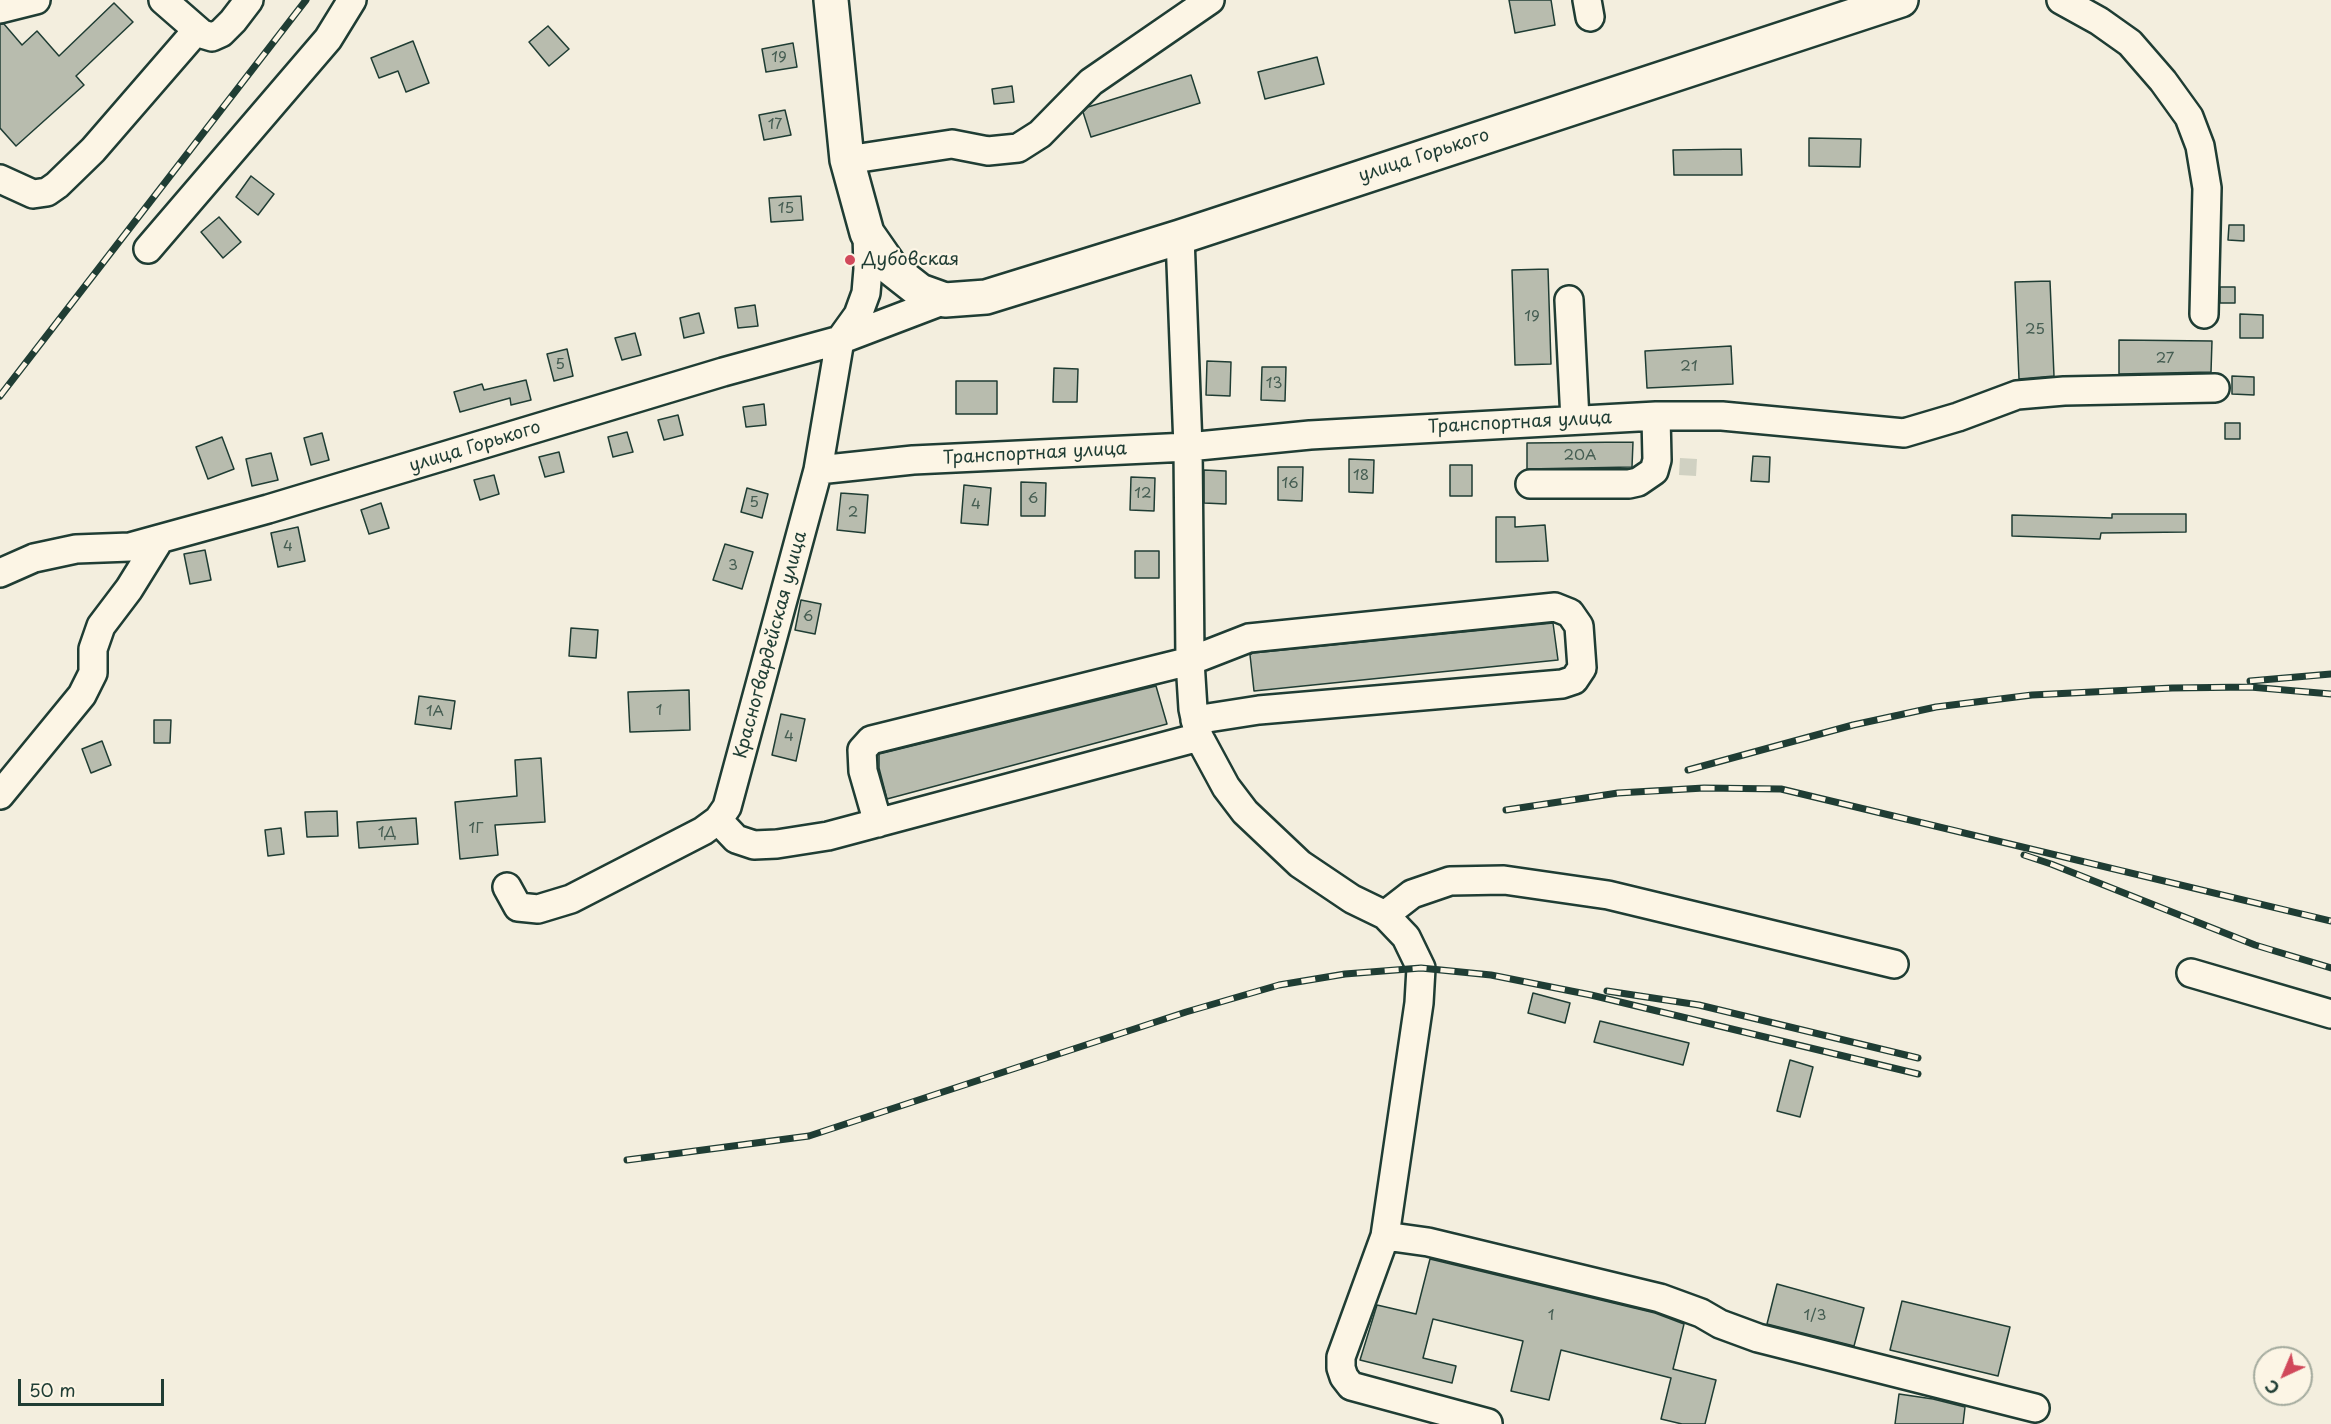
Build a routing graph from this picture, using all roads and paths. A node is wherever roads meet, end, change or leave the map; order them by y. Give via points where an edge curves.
1 (36, 0) edge
2 (163, 0) edge
3 (249, 0) edge
4 (352, 0) edge
5 (831, 0) edge
6 (1210, 0) edge
7 (1901, 0) edge
8 (2061, 0) edge
9 (0, 9) edge
10 (196, 30) junction
11 (847, 160) junction
12 (0, 179) edge
13 (867, 233) junction
14 (1180, 237) junction
15 (148, 249) dead end
16 (945, 300) junction
17 (1569, 300) dead end
18 (2204, 314) dead end
19 (840, 340) junction
20 (2215, 388) dead end
21 (1656, 416) junction
22 (1575, 420) junction
23 (1188, 447) junction
24 (818, 470) junction
25 (1530, 484) dead end
26 (160, 539) junction
27 (0, 573) edge
28 (1190, 661) junction
29 (1197, 729) junction
30 (0, 795) edge
31 (718, 820) junction
32 (878, 823) junction
33 (507, 887) dead end
34 (1385, 915) junction
35 (1894, 964) dead end
36 (2191, 973) dead end
37 (2331, 1014) edge
38 (1385, 1236) junction
39 (2035, 1408) dead end
40 (1488, 1423) edge

1 - 9 lane
2 - 10 lane
3 - 10 lane via 221,33 212,37
4 - 15 lane via 328,39
5 - 11 main road
6 - 11 lane via 1091,82 1040,134 1018,148 988,151 952,144
7 - 14 main road, улица Горького
8 - 18 lane via 2130,43 2189,117 2200,146 2207,188
10 - 12 lane via 93,150 57,185 47,192 33,194
11 - 13 main road, улица Горького
13 - 16 main road, улица Горького via 892,269 920,291
13 - 19 lane, Красногвардейская улица via 866,293 858,315
14 - 16 main road, улица Горького via 986,297
14 - 23 lane
16 - 19 lane, улица Горького
17 - 22 lane
19 - 24 lane, Красногвардейская улица
19 - 26 lane, улица Горького
20 - 21 lane, Транспортная улица via 2017,395 1904,434 1722,416
21 - 22 lane, Транспортная улица
21 - 25 lane via 1657,460 1654,471 1638,482
22 - 23 lane, Транспортная улица via 1310,435
23 - 24 lane, Транспортная улица via 913,460
23 - 28 lane
24 - 31 lane, Красногвардейская улица via 727,807
26 - 27 lane, улица Горького via 130,547 76,549 34,558
26 - 30 lane via 101,626 93,649 93,673 82,694
28 - 29 lane
28 - 29 lane via 1249,638 1555,607 1570,613 1579,626 1582,668 1574,680 1562,684 1259,710
28 - 32 lane via 871,740 862,750 863,771
29 - 32 lane
29 - 34 lane via 1226,787 1270,837 1300,864 1352,899
31 - 32 lane via 736,839 754,845 828,836
31 - 33 lane via 602,883 538,909 518,907
34 - 35 lane via 1412,894 1450,881 1504,880 1608,895
34 - 38 lane via 1406,937 1421,968
36 - 37 lane
38 - 39 lane via 1428,1242 1660,1298 1758,1338
38 - 40 lane via 1341,1357 1344,1377 1351,1386

